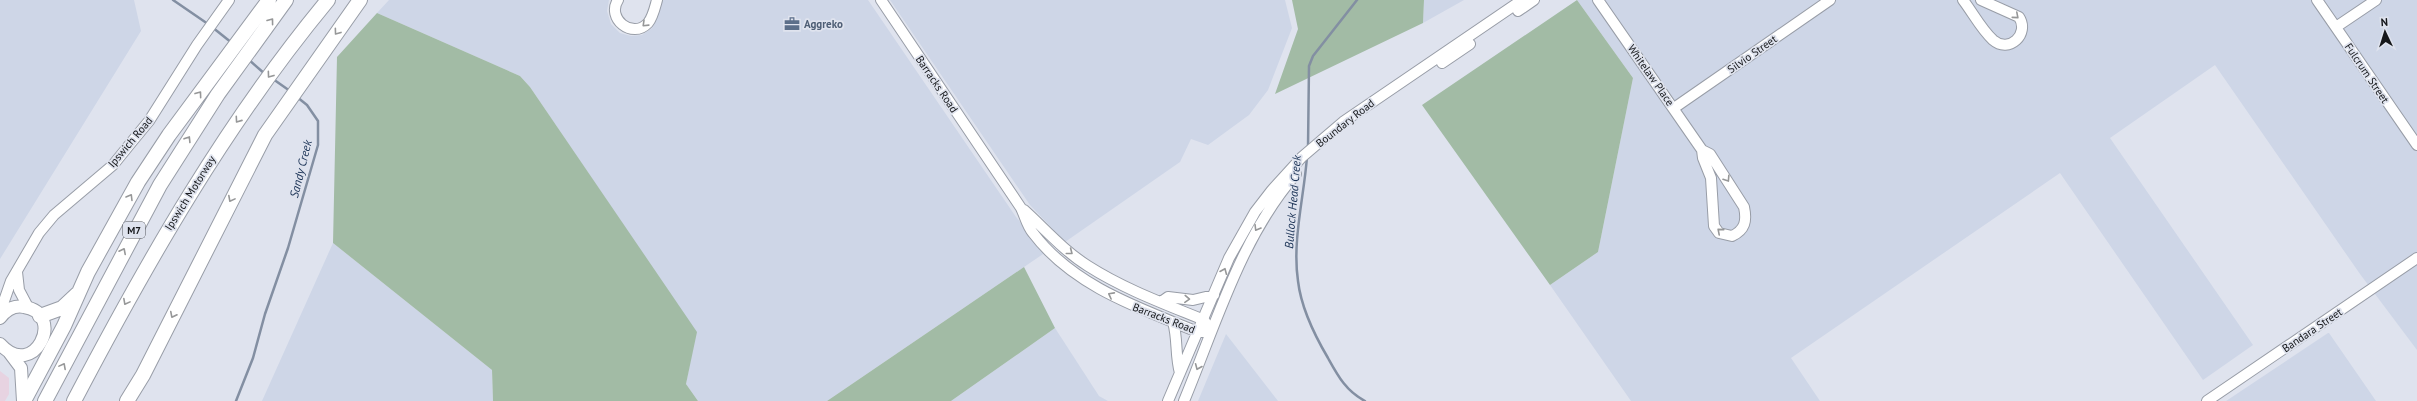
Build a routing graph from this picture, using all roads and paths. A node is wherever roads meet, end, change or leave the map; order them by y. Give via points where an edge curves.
1 (229, 0) edge
2 (269, 0) edge
3 (286, 0) edge
4 (328, 0) edge
5 (360, 0) edge
6 (618, 0) edge
7 (657, 0) edge
8 (881, 0) edge
9 (1522, 0) edge
10 (1534, 0) edge
11 (1598, 0) edge
12 (1830, 0) edge
13 (1963, 0) edge
14 (1981, 0) edge
15 (2317, 0) edge
16 (2376, 0) edge
17 (2336, 27) junction
18 (1380, 100) junction
19 (1674, 108) junction
20 (2417, 146) edge
21 (1702, 150) junction
22 (1275, 193) junction
23 (1021, 208) junction
24 (2417, 258) edge
25 (17, 272) junction
26 (78, 292) junction
27 (1214, 295) junction
28 (1161, 302) junction
29 (28, 307) junction
30 (1, 316) edge
31 (40, 316) junction
32 (1204, 320) junction
33 (1173, 322) junction
34 (1198, 332) junction
35 (1213, 332) junction
36 (3, 348) edge
37 (1180, 373) junction
38 (143, 375) junction
39 (23, 401) edge
40 (45, 401) edge
41 (74, 401) edge
42 (127, 401) edge
43 (135, 401) edge
44 (1168, 401) edge
45 (1184, 401) edge
46 (2207, 401) edge

1 - 25 street, Ipswich Road via 130,144 113,164 54,215 35,239
26 -> 2 highway via 138,182
40 -> 3 highway, M7 via 160,185 236,67
4 -> 41 highway, Ipswich Motorway / M7 via 258,91 175,216 128,297
5 -> 38 highway via 265,135
7 -> 6 street via 648,23 639,30 629,29 621,24 616,16
8 - 23 street, Barracks Road
9 - 18 street, Boundary Road
10 - 18 street, Boundary Road
11 - 19 street, Whitelaw Place
12 - 19 street, Silvio Street
14 -> 13 street via 2019,17 2022,32 2011,45 2002,45 1993,40
15 - 17 street, Fulcrum Street
16 - 17 street
17 - 20 street, Fulcrum Street
18 - 22 street, Boundary Road via 1326,144
19 - 21 street, Whitelaw Place
21 -> 21 street, Whitelaw Place via 1710,154 1744,207 1747,218 1744,227 1732,236 1719,232 1714,226 1711,178
27 -> 22 street, Boundary Road via 1239,238
22 -> 35 street, Boundary Road via 1249,241
23 -> 28 street, Barracks Road via 1061,246 1087,266 1114,282
33 -> 23 street, Barracks Road via 1124,302 1091,284 1066,266 1032,232
24 - 46 street, Bandara Street
25 - 29 street via 19,290
25 - 30 street, Ipswich Road via 11,281
26 - 31 highway via 62,308
26 - 39 highway via 64,326
28 -> 27 street via 1168,297 1193,300
27 - 32 street, Boundary Road
28 - 32 street, Barracks Road
29 - 30 main road via 14,307
29 - 31 main road
31 - 36 main road via 45,331 39,346 25,354
32 - 34 street, Boundary Road
32 - 35 street, Barracks Road
33 - 34 street, Barracks Road
33 - 37 street via 1176,360
34 - 35 street, Barracks Road
34 - 37 street, Boundary Road
35 -> 45 street, Boundary Road
36 - 39 main road via 21,368
37 - 44 street, Boundary Road
38 - 42 highway
38 - 43 highway

